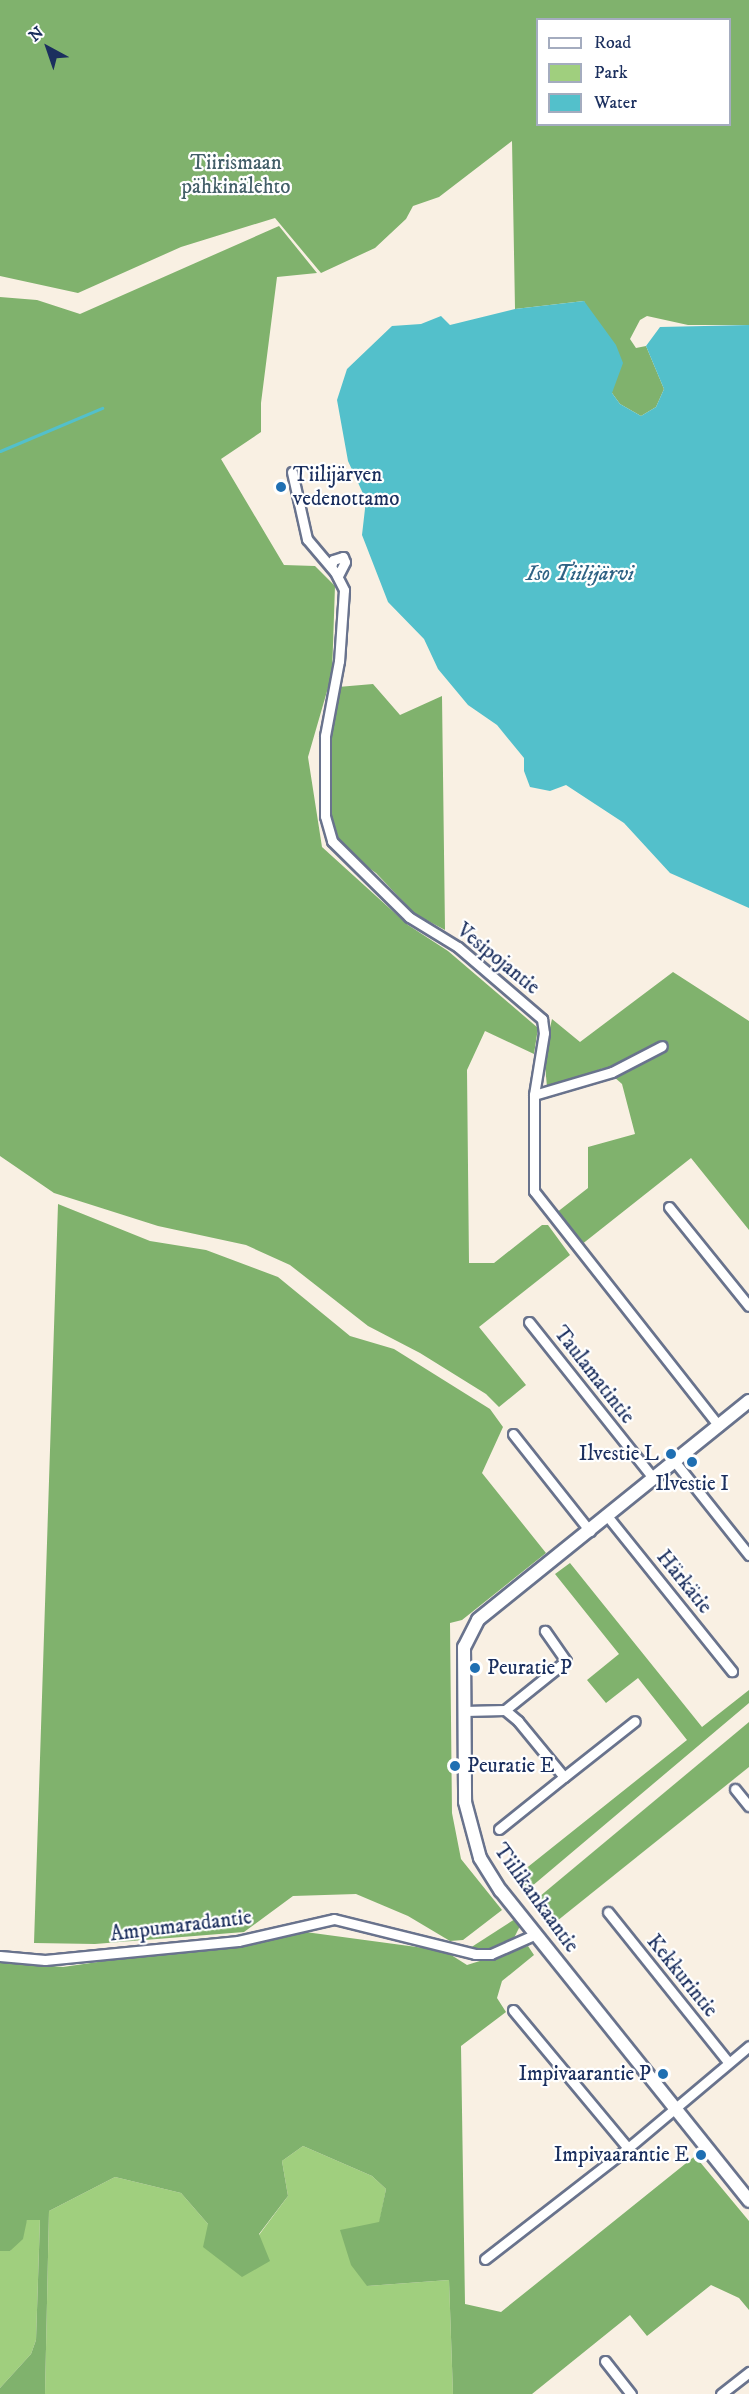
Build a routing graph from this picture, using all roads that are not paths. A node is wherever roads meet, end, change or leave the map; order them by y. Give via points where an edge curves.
1 (292, 472) dead end
2 (331, 567) junction
3 (338, 576) junction
4 (662, 1046) dead end
5 (534, 1095) junction
6 (669, 1207) dead end
7 (749, 1306) edge
8 (529, 1322) dead end
9 (749, 1401) edge
10 (719, 1426) junction
11 (513, 1434) dead end
12 (675, 1462) junction
13 (654, 1479) junction
14 (608, 1516) junction
15 (590, 1531) junction
16 (749, 1555) edge
17 (545, 1630) dead end
18 (732, 1671) dead end
19 (505, 1710) junction
20 (464, 1711) junction
21 (636, 1721) dead end
22 (564, 1777) junction
23 (735, 1789) dead end
24 (749, 1806) edge
25 (499, 1829) dead end
26 (608, 1912) dead end
27 (536, 1934) junction
28 (0, 1956) edge
29 (513, 2010) dead end
30 (749, 2046) edge
31 (728, 2062) junction
32 (674, 2107) junction
33 (628, 2148) junction
34 (749, 2201) edge
35 (485, 2259) dead end
36 (605, 2361) dead end
37 (749, 2372) edge
38 (631, 2394) edge
39 (721, 2394) edge

1 - 2 street, Vesipojantie via 307,539
2 - 3 street, Vesipojantie
2 - 3 street, Vesipojantie via 333,560 343,557 345,562
3 - 5 street, Vesipojantie via 344,590 341,643 325,736 328,831 338,850 409,917 458,947 542,1019 544,1033
4 - 5 street via 612,1072
5 - 10 street, Vesipojantie via 532,1179 541,1204
6 - 7 street
8 - 13 street, Taulamatintie
9 - 10 street, Tiilikankaantie
10 - 12 street, Tiilikankaantie
11 - 15 street
12 - 13 street, Tiilikankaantie
12 - 16 street
13 - 14 street, Tiilikankaantie
14 - 15 street, Tiilikankaantie
14 - 18 street, Härkätie
15 - 20 street, Tiilikankaantie via 478,1620 464,1647
17 - 19 street via 566,1661
19 - 20 street
19 - 22 street via 518,1720
20 - 27 street, Tiilikankaantie via 465,1802 472,1837 491,1876
21 - 22 street
22 - 25 street
23 - 24 street
26 - 31 street, Kekkurintie
27 - 28 street, Ampumaradantie via 491,1954 475,1954 334,1919 238,1941 45,1960
27 - 32 street, Tiilikankaantie
29 - 33 street
30 - 31 street
31 - 32 street
32 - 33 street
32 - 34 street, Tiilikankaantie
33 - 35 street
36 - 38 street
37 - 39 street

